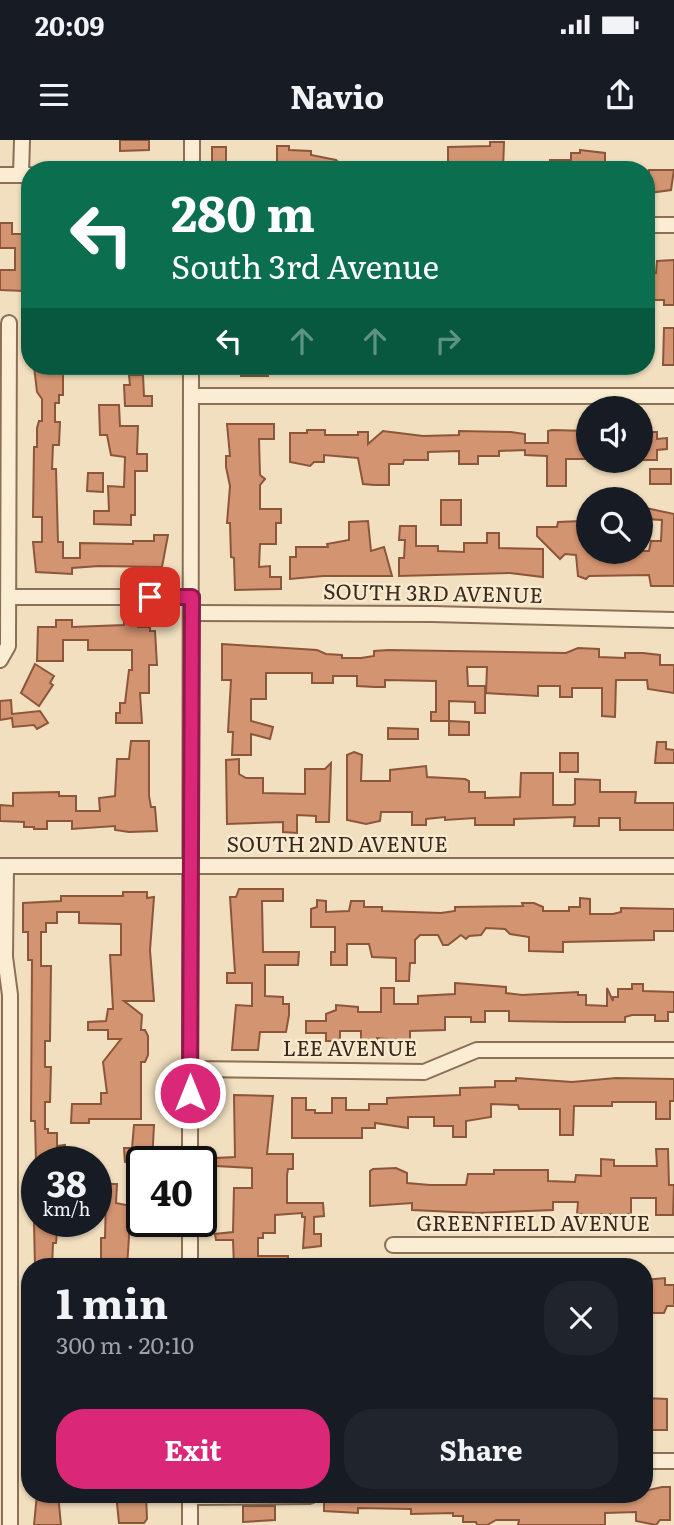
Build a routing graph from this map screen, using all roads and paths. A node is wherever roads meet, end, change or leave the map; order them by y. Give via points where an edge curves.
1 (22, 140) edge
2 (192, 140) edge
3 (24, 161) edge
4 (192, 161) edge
5 (0, 175) edge
6 (21, 175) edge
7 (655, 225) edge
8 (674, 225) edge
9 (9, 323) dead end
10 (191, 375) edge
11 (191, 396) junction
12 (674, 397) edge
13 (9, 597) junction
14 (192, 597) junction
15 (191, 613) junction
16 (674, 621) edge
17 (0, 660) edge
18 (3, 866) edge
19 (192, 866) junction
20 (674, 866) edge
21 (674, 1050) edge
22 (190, 1069) junction
23 (190, 1146) edge
24 (190, 1237) edge
25 (393, 1245) dead end
26 (674, 1245) edge
27 (190, 1258) edge
28 (5, 1372) edge
29 (653, 1461) edge
30 (674, 1461) edge
31 (190, 1503) edge
32 (10, 1525) edge
33 (190, 1525) edge

1 - 3 street
2 - 4 street
5 - 6 street
7 - 8 street
9 - 13 street
10 - 11 street
11 - 12 street
11 - 14 street
13 - 14 street
13 - 17 street via 8,646
14 - 15 street
15 - 16 street, SOUTH 3RD AVENUE
15 - 19 street
18 - 19 street, SOUTH 2ND AVENUE
18 - 28 street via 9,995
19 - 20 street, SOUTH 2ND AVENUE
19 - 22 street
21 - 22 street, LEE AVENUE via 477,1050 424,1072
22 - 23 street
24 - 27 street
25 - 26 street, GREENFIELD AVENUE
28 - 32 street
29 - 30 street
31 - 33 street

